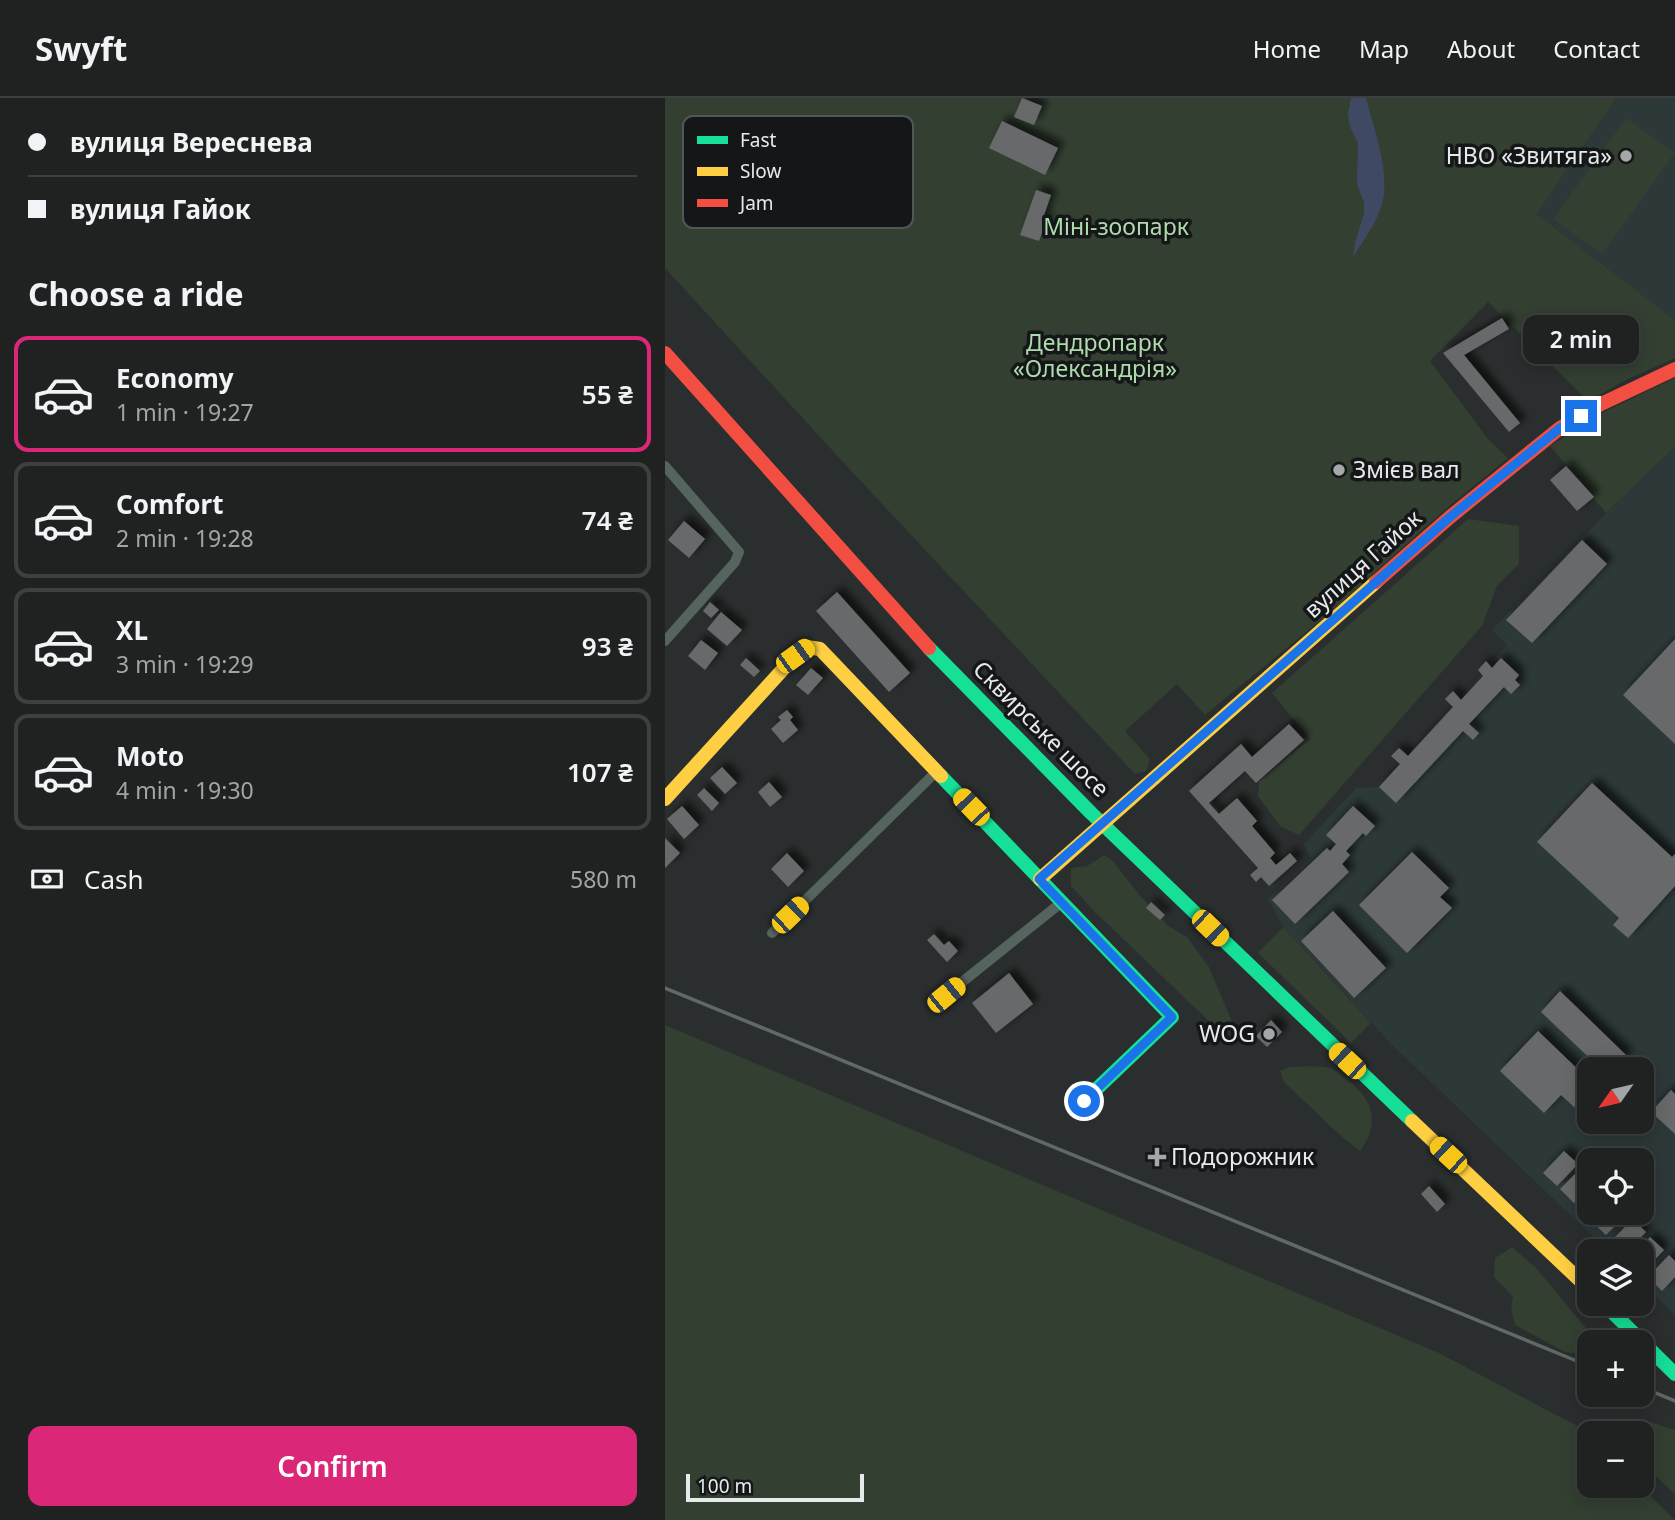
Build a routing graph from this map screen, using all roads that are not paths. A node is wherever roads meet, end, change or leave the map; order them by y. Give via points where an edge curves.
1 (665, 353) edge
2 (1675, 369) edge
3 (665, 466) edge
4 (665, 641) edge
5 (937, 771) junction
6 (665, 799) edge
7 (1102, 823) junction
8 (1039, 879) junction
9 (1062, 902) junction
10 (772, 933) dead end
11 (946, 995) dead end
12 (1084, 1101) dead end
13 (1577, 1278) edge
14 (1616, 1316) edge
15 (1675, 1374) edge

1 - 7 street, Сквирське шосе via 909,626
2 - 7 street, вулиця Гайок via 1601,404 1525,456
3 - 4 street via 739,552
5 - 6 street via 820,649 807,647
5 - 8 street
5 - 10 street
7 - 8 street, вулиця Гайок
7 - 13 street, Сквирське шосе
8 - 9 street
9 - 11 street
9 - 12 street via 1172,1017
14 - 15 street

